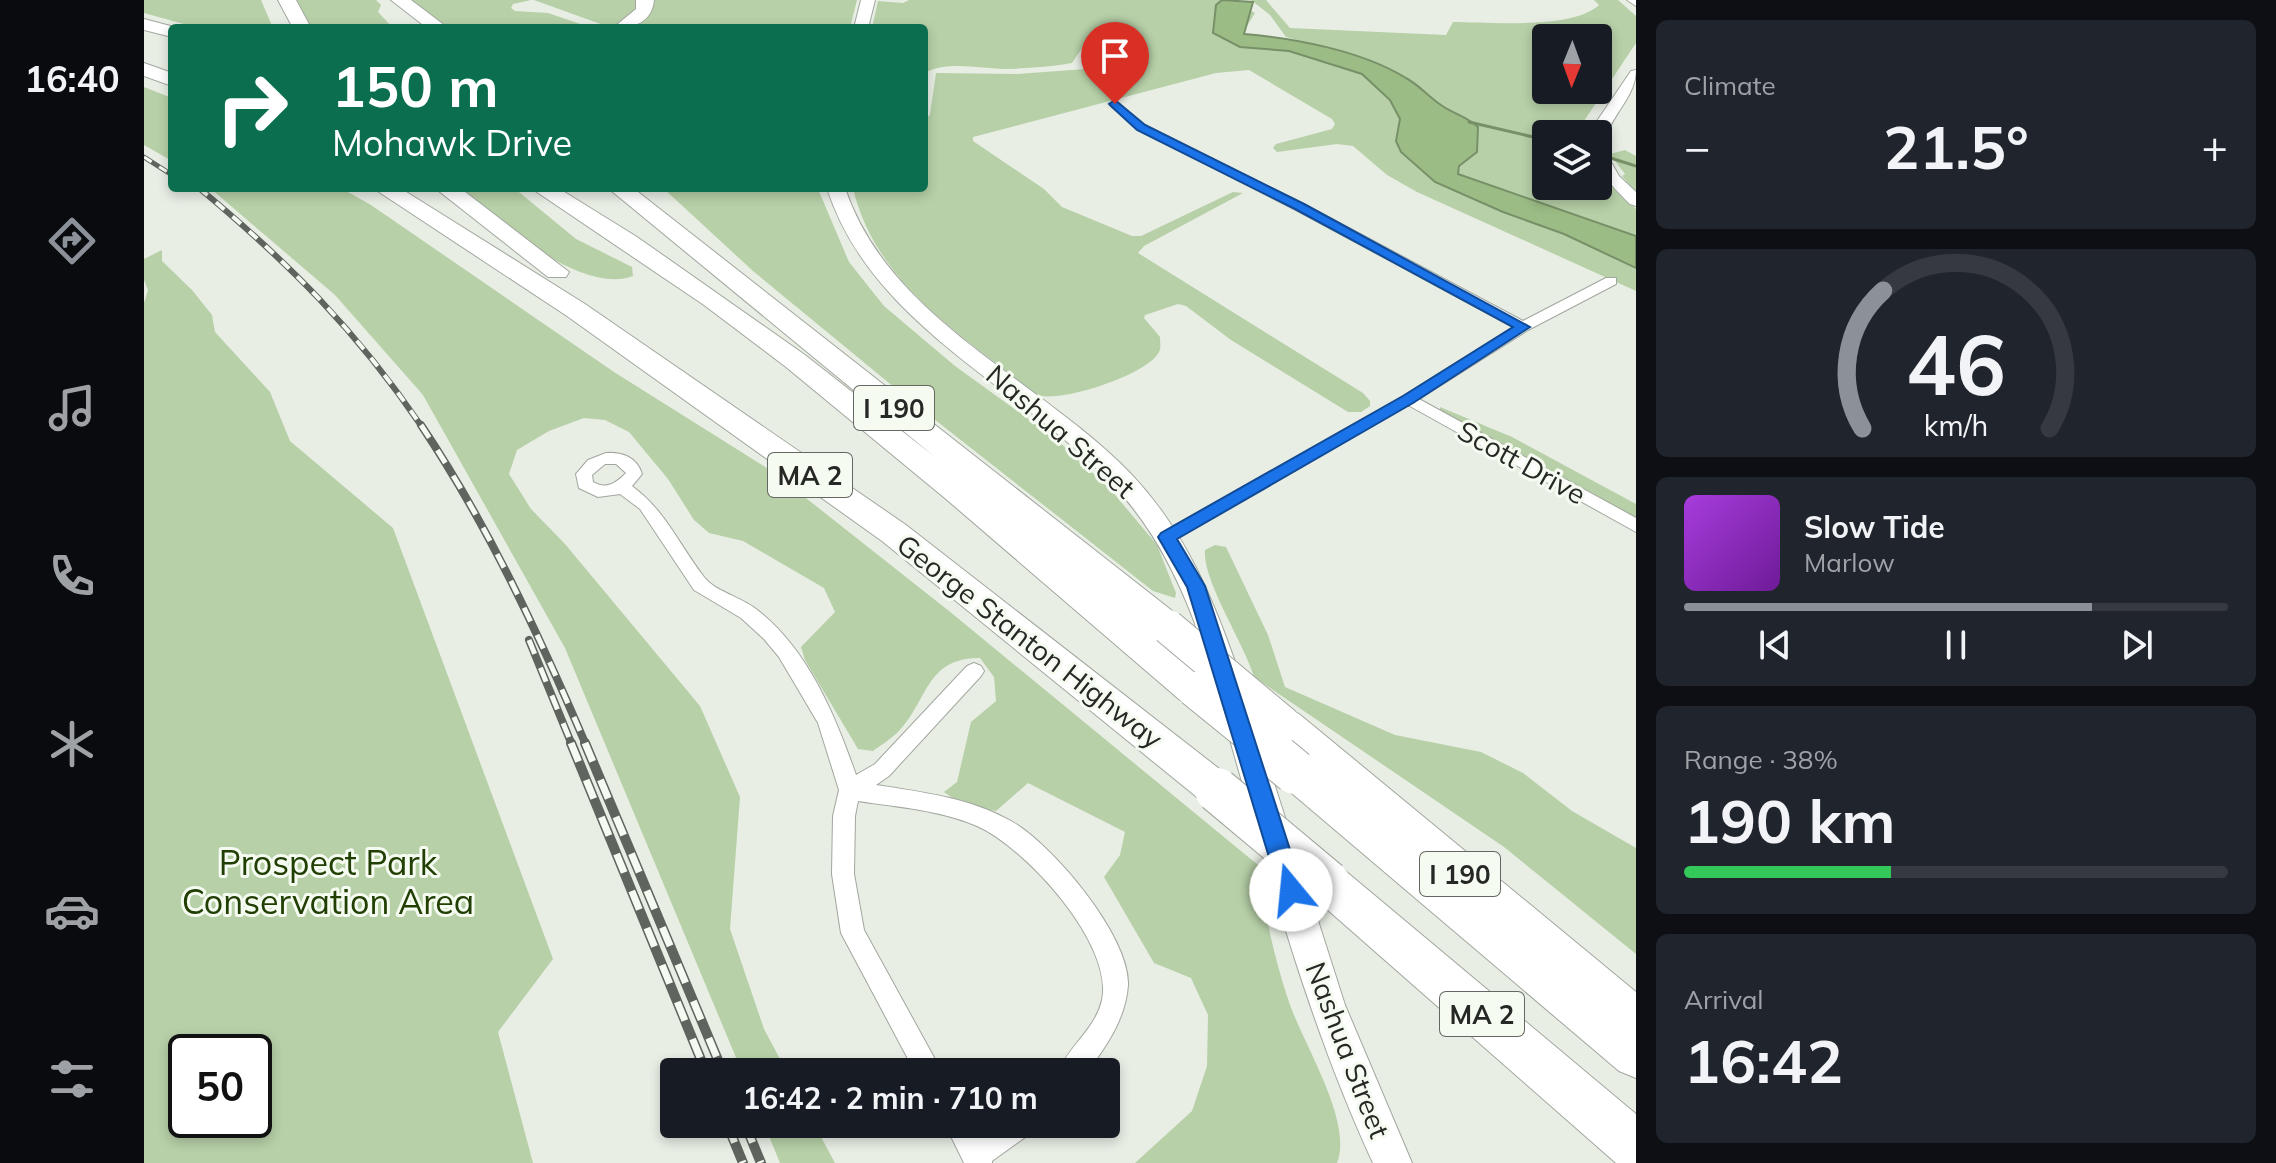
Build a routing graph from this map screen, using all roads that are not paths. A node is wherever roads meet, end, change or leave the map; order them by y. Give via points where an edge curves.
1 (287, 0) edge
2 (389, 0) edge
3 (400, 0) edge
4 (645, 0) edge
5 (144, 24) edge
6 (300, 24) edge
7 (415, 24) edge
8 (433, 24) edge
9 (627, 24) edge
10 (168, 31) edge
11 (144, 69) edge
12 (1636, 74) edge
13 (168, 78) edge
14 (1115, 104) dead end
15 (1605, 120) edge
16 (1612, 176) edge
17 (390, 192) edge
18 (451, 192) edge
19 (548, 192) edge
20 (624, 192) edge
21 (652, 192) edge
22 (837, 192) edge
23 (1636, 201) edge
24 (1611, 281) dead end
25 (750, 293) junction
26 (1523, 327) junction
27 (1408, 399) junction
28 (622, 487) dead end
29 (1636, 526) edge
30 (894, 533) junction
31 (1167, 537) junction
32 (974, 671) dead end
33 (850, 790) junction
34 (1636, 1022) edge
35 (1636, 1054) edge
36 (921, 1058) edge
37 (1081, 1058) edge
38 (966, 1138) edge
39 (1004, 1138) edge
40 (1636, 1147) edge
41 (977, 1159) edge
42 (1393, 1163) edge

1 - 6 highway
2 - 7 highway
3 - 8 highway
4 - 9 highway via 644,11
5 - 10 highway
11 - 13 highway
12 - 15 street
14 - 26 street via 1141,127
16 - 23 street
17 - 30 highway, George Stanton Highway / MA 2 via 576,310
18 - 30 highway via 760,422
19 - 35 highway, MA 2, bridge via 651,257 807,370
20 - 25 highway, I 190
21 - 25 highway
22 - 31 main road, Nashua Street via 848,226 884,278 912,307 1105,465
24 - 26 street
25 - 34 highway, I 190, bridge via 1168,627
26 - 27 street
27 - 29 street, Scott Drive
27 - 31 street
28 - 33 street via 646,505 700,585 748,613 786,652 827,721
30 - 40 highway, George Stanton Highway / MA 2, bridge via 1217,790
31 - 42 main road, Nashua Street via 1196,586 1335,1032
32 - 33 street via 882,770
33 - 36 street via 843,874 853,933
33 - 37 street via 947,807 1005,829 1055,876 1107,942 1117,974 1106,1023
38 - 41 street
39 - 41 street

